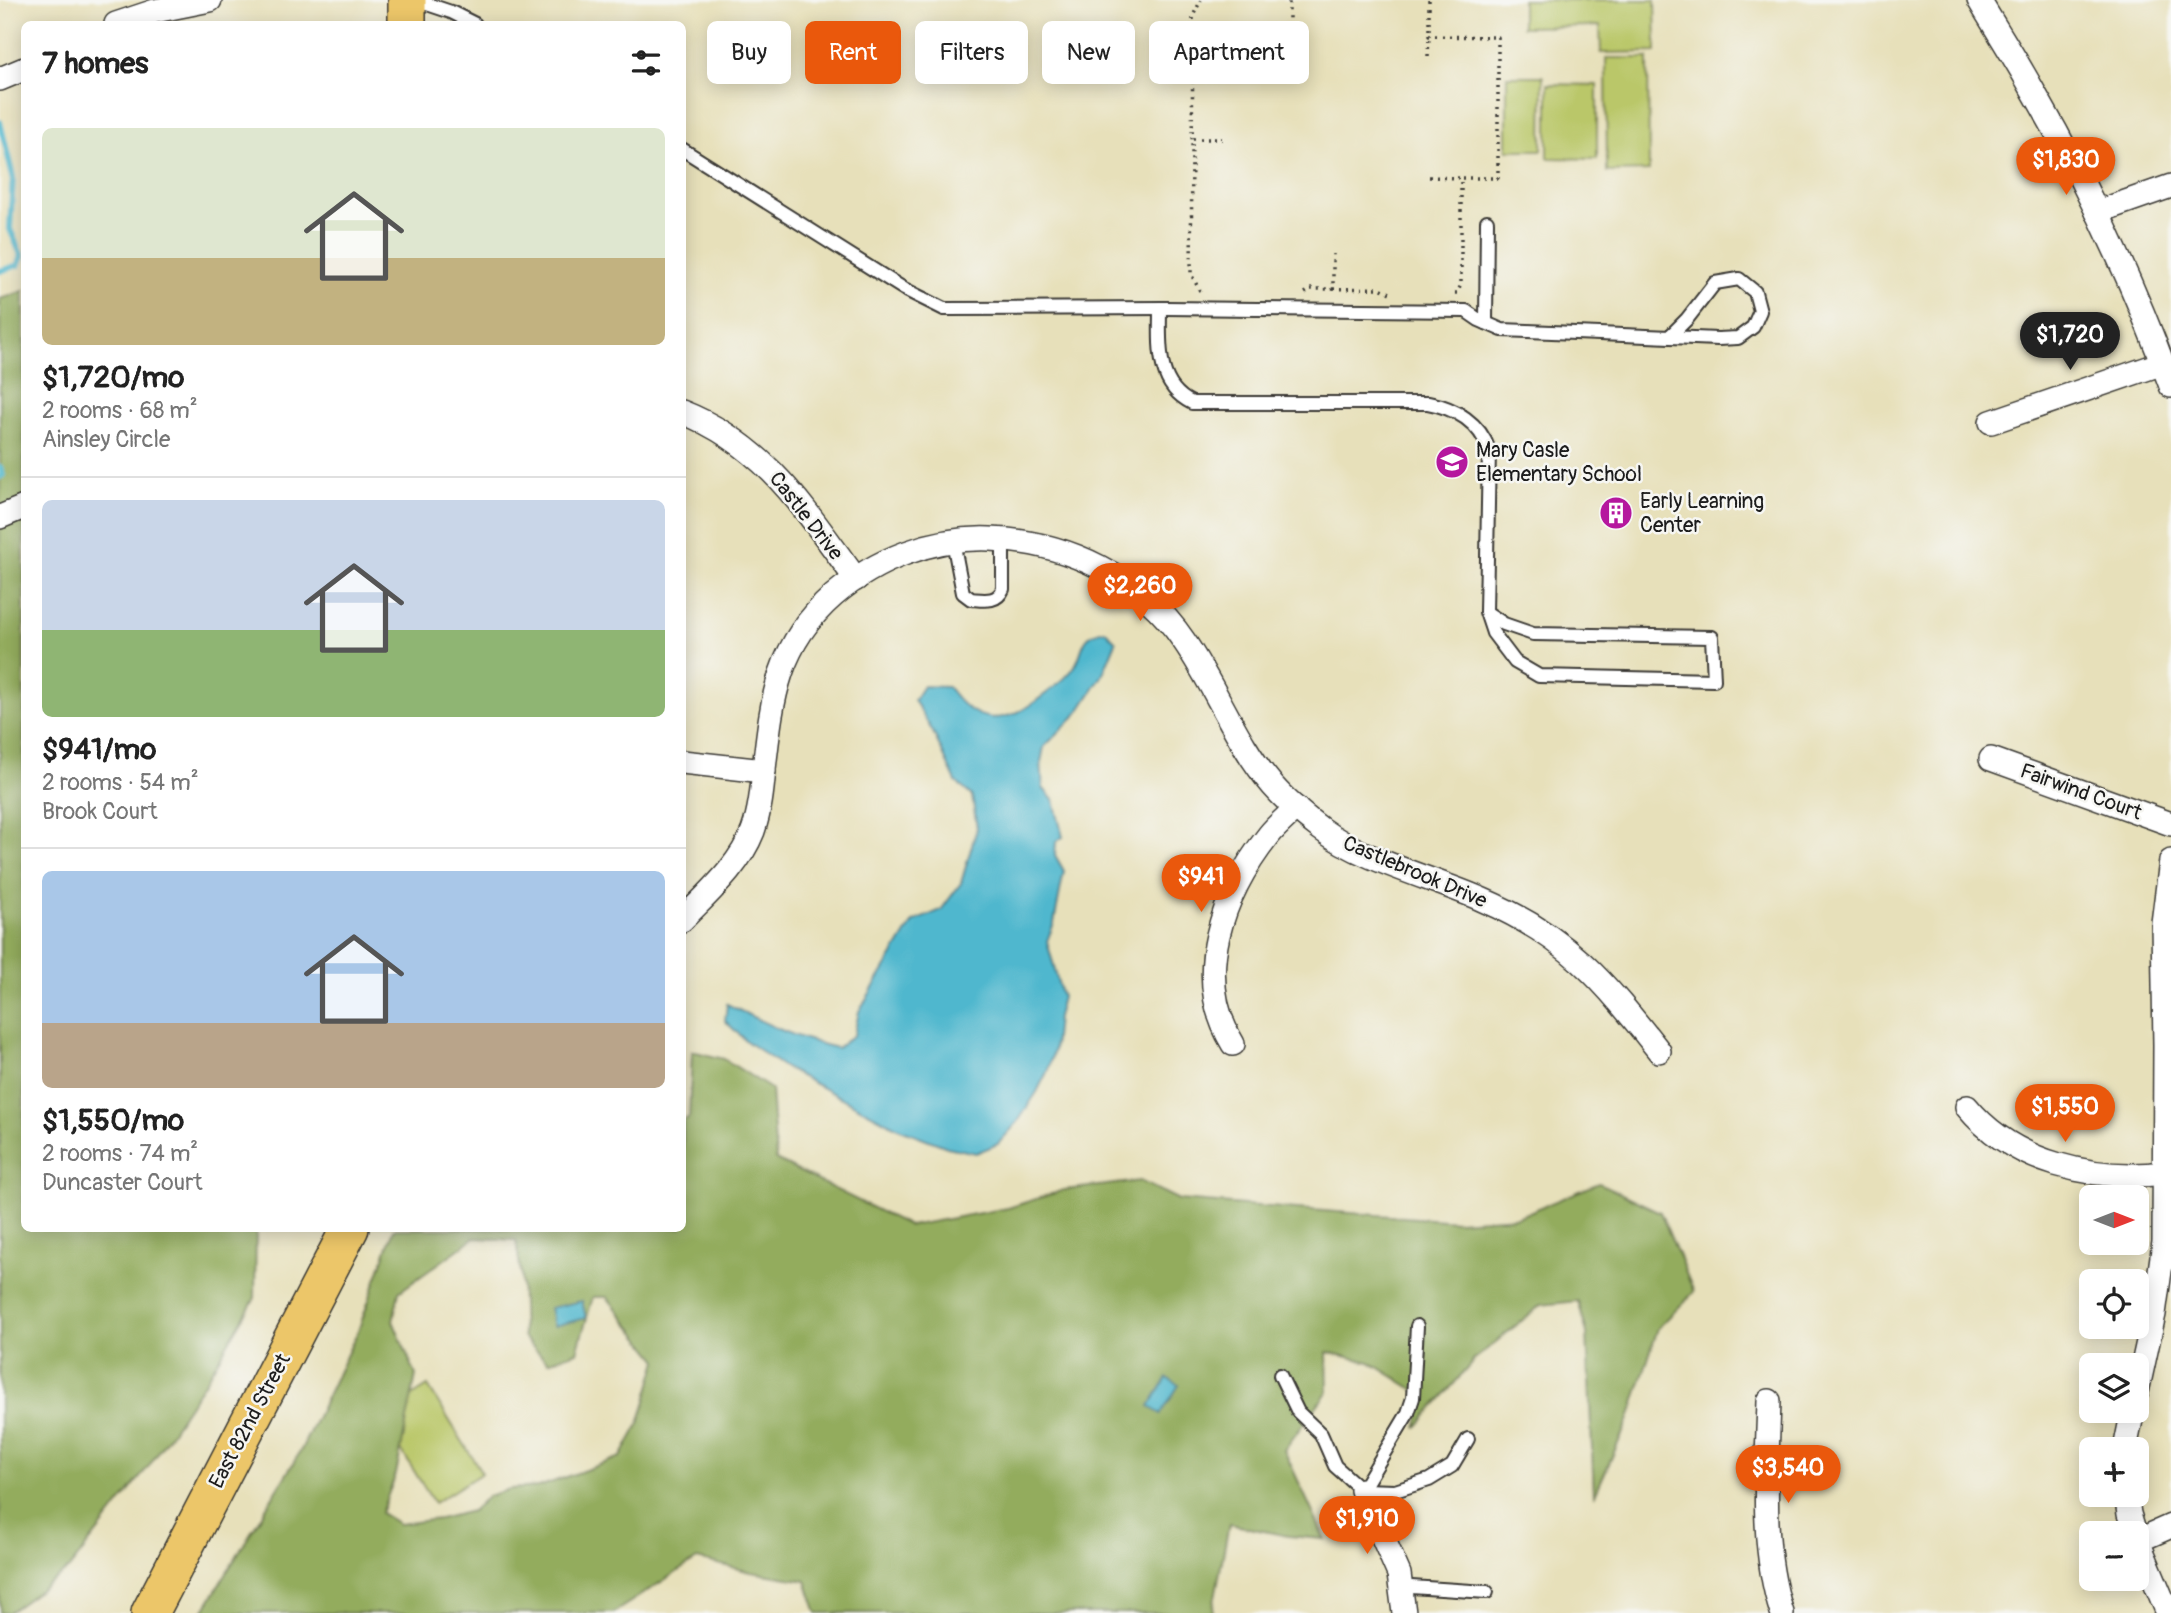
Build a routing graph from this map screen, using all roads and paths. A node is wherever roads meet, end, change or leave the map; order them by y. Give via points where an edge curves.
1 (210, 0) edge
2 (407, 0) edge
3 (415, 0) edge
4 (1201, 0) edge
5 (1289, 0) edge
6 (1429, 0) edge
7 (1979, 0) edge
8 (125, 21) edge
9 (407, 21) edge
10 (469, 21) edge
11 (1193, 21) edge
12 (1289, 21) edge
13 (1429, 36) junction
14 (1428, 56) dead end
15 (21, 70) edge
16 (0, 79) edge
17 (1192, 84) edge
18 (1222, 138) dead end
19 (1192, 139) junction
20 (686, 151) edge
21 (1429, 177) dead end
22 (1461, 177) junction
23 (2171, 186) edge
24 (2097, 212) junction
25 (1487, 221) dead end
26 (1333, 254) dead end
27 (1333, 289) junction
28 (1444, 293) dead end
29 (1208, 294) dead end
30 (1302, 294) dead end
31 (1392, 294) dead end
32 (1160, 308) junction
33 (1486, 323) junction
34 (1669, 337) junction
35 (2163, 363) junction
36 (2171, 386) edge
37 (686, 414) edge
38 (1991, 422) dead end
39 (21, 508) edge
40 (0, 517) edge
41 (1003, 539) junction
42 (953, 541) junction
43 (856, 579) junction
44 (1486, 612) junction
45 (1991, 760) dead end
46 (686, 762) edge
47 (764, 771) junction
48 (1296, 808) junction
49 (2171, 824) edge
50 (2171, 861) edge
51 (686, 916) edge
52 (1233, 1044) dead end
53 (2168, 1045) edge
54 (1659, 1051) dead end
55 (1967, 1107) dead end
56 (2165, 1173) junction
57 (348, 1232) edge
58 (1417, 1326) dead end
59 (2146, 1353) edge
60 (1280, 1375) dead end
61 (1769, 1401) dead end
62 (1468, 1439) dead end
63 (1362, 1490) junction
64 (2171, 1526) edge
65 (2149, 1535) edge
66 (2149, 1568) edge
67 (1401, 1589) junction
68 (1487, 1592) dead end
69 (149, 1613) edge
70 (1404, 1613) edge
71 (1782, 1613) edge
72 (2168, 1613) edge

1 - 8 street
2 - 9 main road
3 - 10 lane
4 - 11 path
5 - 12 path
6 - 13 path
7 - 24 street
13 - 14 path
13 - 22 path via 1498,37 1498,178
15 - 16 street
17 - 19 path
18 - 19 path
19 - 29 path via 1191,274 1200,291
20 - 32 lane via 938,308
21 - 22 path
22 - 28 path via 1461,285 1457,293
23 - 24 street
24 - 35 street
25 - 33 lane
26 - 27 path
27 - 30 path via 1311,289
27 - 31 path via 1380,288
32 - 33 lane via 1466,311
32 - 44 lane via 1165,375 1181,398 1192,403 1428,403 1468,420 1484,436 1489,450
33 - 34 lane via 1502,330
34 - 34 lane via 1738,338 1753,327 1760,311 1755,292 1739,279 1715,283
35 - 36 street
35 - 38 street
37 - 43 street, Castle Drive via 722,432 768,466
39 - 40 street
41 - 42 street, Castlebrook Drive
41 - 42 lane via 1003,589 995,600 971,599 963,593
41 - 48 street, Castlebrook Drive via 1069,553 1097,565 1146,598 1185,642 1245,746 1273,786
42 - 43 street, Castlebrook Drive via 902,555
43 - 47 street, Castlebrook Drive via 823,606 788,652 776,688
44 - 44 lane via 1493,633 1515,662 1539,676 1714,680 1712,637 1533,634
45 - 49 street, Fairwind Court
46 - 47 street
47 - 51 street, Castlebrook Drive via 759,813 749,839 729,871
48 - 52 street via 1246,868 1222,919 1212,972 1216,1005
48 - 54 street, Castlebrook Drive via 1346,844 1485,901 1552,937 1602,981
50 - 53 street via 2163,923
53 - 56 street
55 - 56 street via 2011,1144 2048,1161 2105,1174
56 - 59 street via 2162,1261
57 - 69 main road, East 82nd Street
58 - 63 lane via 1409,1413
60 - 63 lane via 1298,1412 1321,1434 1335,1466
61 - 71 street via 1766,1516 1773,1581
62 - 63 lane via 1452,1466 1429,1480 1395,1491
63 - 67 street via 1399,1574
64 - 65 street
66 - 72 street
67 - 68 lane
67 - 70 street

